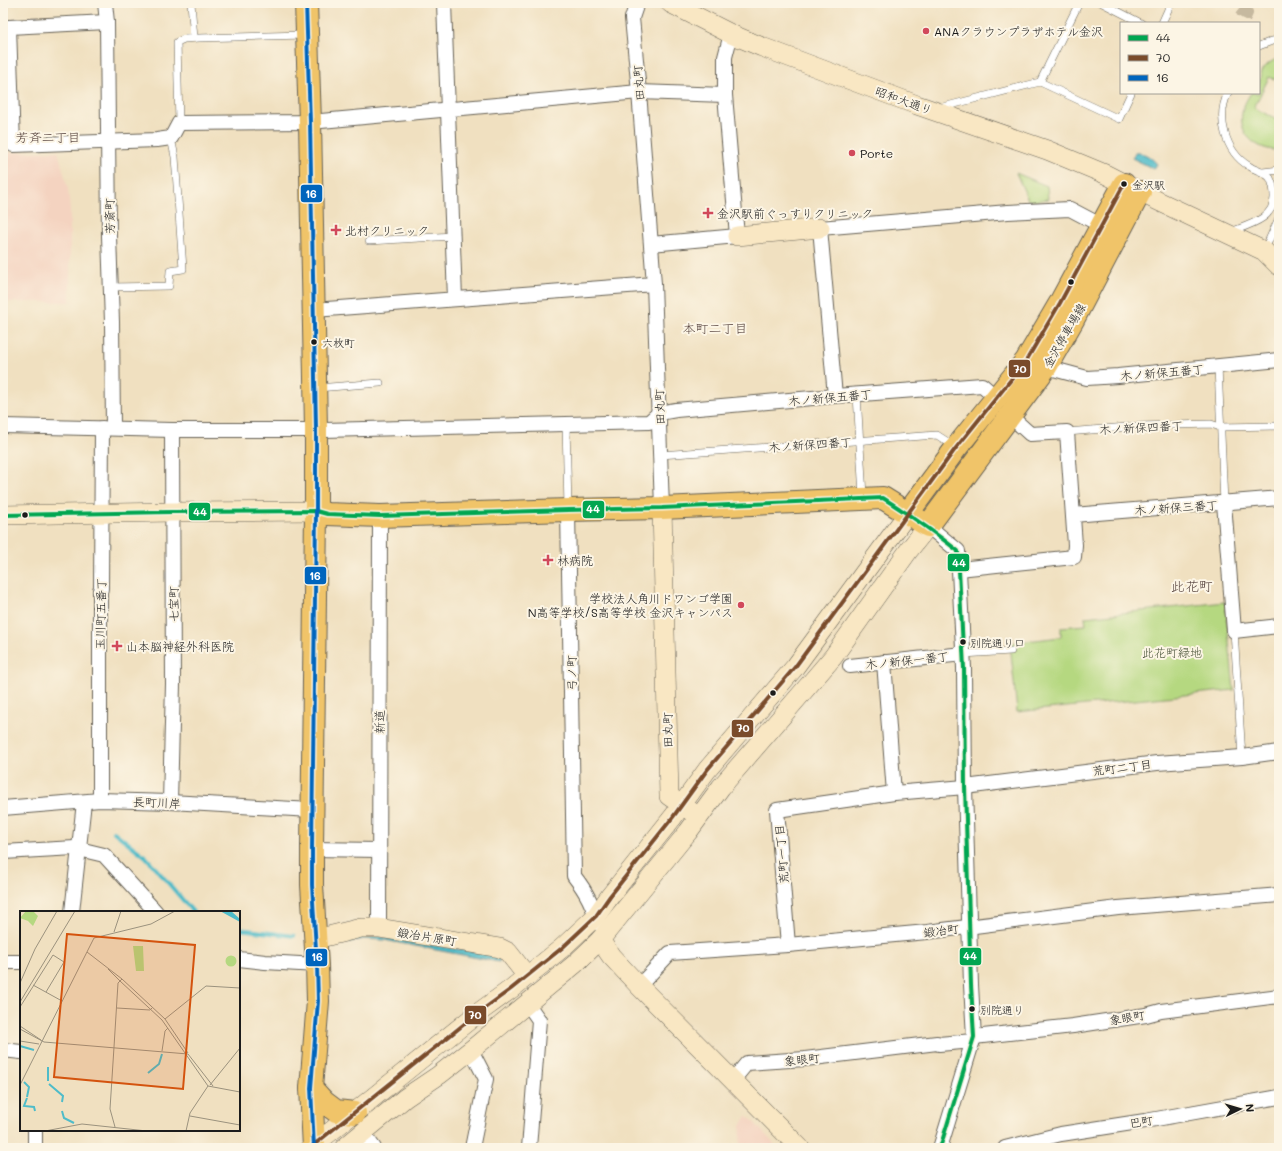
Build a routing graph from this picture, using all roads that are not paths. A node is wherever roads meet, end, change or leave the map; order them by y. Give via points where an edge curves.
1 (105, 3) edge
2 (192, 3) edge
3 (306, 3) edge
4 (444, 3) edge
5 (637, 3) edge
6 (1079, 3) edge
7 (1102, 3) edge
8 (1170, 3) edge
9 (678, 5) edge
10 (107, 22) junction
11 (1139, 22) edge
12 (1162, 22) edge
13 (6, 27) edge
14 (731, 34) junction
15 (307, 35) junction
16 (194, 38) junction
17 (1279, 40) edge
18 (1260, 46) edge
19 (1040, 82) junction
20 (639, 92) junction
21 (1131, 94) edge
22 (1228, 94) edge
23 (725, 95) junction
24 (449, 108) junction
25 (932, 110) junction
26 (310, 122) junction
27 (179, 123) junction
28 (171, 138) junction
29 (108, 143) junction
30 (1279, 170) edge
31 (1263, 172) junction
32 (1132, 188) junction
33 (1279, 218) edge
34 (820, 228) junction
35 (1110, 230) junction
36 (1226, 233) junction
37 (453, 236) junction
38 (737, 236) junction
39 (369, 241) dead end
40 (651, 244) junction
41 (1264, 251) junction
42 (1279, 266) edge
43 (654, 284) junction
44 (111, 287) junction
45 (455, 299) junction
46 (314, 310) junction
47 (1279, 360) edge
48 (1046, 367) junction
49 (1218, 367) junction
50 (380, 383) dead end
51 (315, 388) junction
52 (858, 395) junction
53 (835, 396) junction
54 (997, 398) junction
55 (659, 413) junction
56 (1009, 416) junction
57 (566, 424) junction
58 (3, 426) edge
59 (1279, 426) edge
60 (1220, 427) junction
61 (108, 428) junction
62 (316, 429) junction
63 (172, 430) junction
64 (1067, 432) junction
65 (860, 441) junction
66 (956, 448) junction
67 (660, 455) junction
68 (1279, 498) edge
69 (864, 499) junction
70 (1224, 503) junction
71 (662, 508) junction
72 (568, 510) junction
73 (316, 511) junction
74 (172, 512) junction
75 (101, 513) junction
76 (908, 513) junction
77 (3, 515) edge
78 (1074, 515) junction
79 (380, 516) junction
80 (928, 526) junction
81 (959, 569) junction
82 (1279, 626) edge
83 (1234, 632) junction
84 (1010, 651) dead end
85 (963, 654) junction
86 (884, 662) junction
87 (850, 666) dead end
88 (1279, 752) edge
89 (1242, 757) junction
90 (965, 787) junction
91 (894, 793) junction
92 (100, 800) junction
93 (84, 802) junction
94 (170, 802) junction
95 (681, 805) junction
96 (3, 808) edge
97 (312, 810) junction
98 (699, 817) junction
99 (79, 849) junction
100 (312, 849) junction
101 (379, 850) junction
102 (3, 852) edge
103 (1279, 895) edge
104 (72, 911) edge
105 (155, 911) edge
106 (596, 916) junction
107 (970, 926) junction
108 (379, 928) junction
109 (316, 940) junction
110 (600, 940) junction
111 (788, 945) junction
112 (3, 962) edge
113 (20, 962) edge
114 (240, 962) edge
115 (317, 965) junction
116 (527, 976) junction
117 (639, 986) junction
118 (1279, 996) edge
119 (527, 1003) junction
120 (974, 1039) junction
121 (3, 1050) edge
122 (471, 1050) junction
123 (20, 1052) edge
124 (732, 1080) junction
125 (311, 1088) junction
126 (1279, 1097) edge
127 (359, 1123) junction
128 (35, 1131) edge
129 (312, 1147) edge
130 (36, 1148) edge
131 (344, 1148) edge
132 (374, 1148) edge
133 (472, 1148) edge
134 (529, 1148) edge
135 (800, 1148) edge
136 (940, 1148) edge
137 (1005, 1148) edge

1 - 10 street, 芳斎町
2 - 16 lane
3 - 15 main road
4 - 24 street
5 - 20 street, 田丸町 via 632,18
6 - 19 lane
7 - 11 lane
8 - 12 lane
9 - 14 street, 昭和大通り
10 - 13 street
10 - 29 street, 芳斎町
13 - 29 street via 12,146
14 - 23 street via 725,57
14 - 25 street, 昭和大通り
15 - 16 lane
15 - 26 main road
16 - 27 lane via 177,42
17 - 18 lane
19 - 21 lane via 1119,119
19 - 25 lane
20 - 23 street
20 - 24 street
20 - 40 street, 田丸町
22 - 31 lane via 1222,122 1226,139 1236,155 1249,166
23 - 38 street
24 - 26 street
24 - 37 street
25 - 32 street, 昭和大通り via 1047,150
26 - 27 street
26 - 46 main road
27 - 28 street
28 - 29 street
28 - 44 lane via 175,157 183,269 170,271 169,286
29 - 44 street, 芳斎町
30 - 31 lane
31 - 36 lane via 1270,178 1274,188 1274,202 1269,212 1264,218
32 - 35 main road, 金沢停車場線
32 - 36 street, 昭和大通り
33 - 41 lane
34 - 35 street via 1070,209
34 - 38 street
34 - 53 street
35 - 48 main road, 金沢停車場線 via 1074,318
35 - 54 main road, 金沢停車場線 via 1060,303 1026,361
36 - 41 street, 昭和大通り
37 - 39 lane
37 - 45 street
38 - 40 street
40 - 43 street, 田丸町
41 - 42 street, 昭和大通り
43 - 45 street
43 - 55 street, 田丸町
44 - 61 street, 芳斎町
45 - 46 street
46 - 51 main road
47 - 49 street, 木ノ新保五番丁
48 - 49 street, 木ノ新保五番丁 via 1088,378
48 - 56 main road, 金沢停車場線
49 - 60 lane
50 - 51 lane
51 - 62 main road
52 - 53 street, 木ノ新保五番丁
52 - 54 street, 木ノ新保五番丁 via 982,385
52 - 65 lane
53 - 55 street, 木ノ新保五番丁
54 - 66 main road, 金沢停車場線
55 - 57 street via 648,422
55 - 67 street, 田丸町
56 - 64 street, 木ノ新保四番丁 via 1030,434
56 - 80 main road, 金沢停車場線
57 - 62 street
57 - 72 lane, 弓ノ町
58 - 61 street
59 - 60 lane, 木ノ新保四番丁
60 - 64 lane, 木ノ新保四番丁 via 1211,424 1140,426
60 - 70 lane
61 - 63 street
61 - 75 street, 玉川町五番丁
62 - 63 street
62 - 73 main road
63 - 74 street, 七宝町
64 - 78 street
65 - 66 lane, 木ノ新保四番丁 via 937,435
65 - 67 lane, 木ノ新保四番丁
65 - 69 lane
66 - 76 main road, 金沢停車場線
67 - 71 street, 田丸町
68 - 70 street, 木ノ新保三番丁
69 - 71 main road
69 - 76 main road via 883,498
70 - 78 street, 木ノ新保三番丁
70 - 83 street
71 - 72 main road
71 - 95 street, 田丸町 via 669,796
72 - 79 main road
72 - 106 street, 弓ノ町 via 574,876 588,894
73 - 74 street
73 - 79 main road via 327,514
73 - 97 main road
74 - 75 street
74 - 94 street, 七宝町 via 173,684
75 - 77 street
75 - 92 street, 玉川町五番丁
76 - 80 main road
76 - 95 street via 795,667 707,770
78 - 81 street via 1074,556
79 - 101 street, 新道
80 - 81 street via 958,551
80 - 98 street via 833,657 722,786
81 - 85 street
82 - 83 street
83 - 89 lane
84 - 85 lane
85 - 86 street, 木ノ新保一番丁
85 - 90 street
86 - 87 street, 木ノ新保一番丁
86 - 91 street
88 - 89 street, 荒町二丁目
89 - 90 street, 荒町二丁目 via 1157,763
90 - 91 street, 荒町二丁目
90 - 107 street
91 - 111 street, 荒町一丁目 via 777,810
92 - 93 street, 長町川岸
92 - 94 street, 長町川岸
93 - 96 street, 長町川岸
93 - 99 street
94 - 97 street, 長町川岸
95 - 98 street
95 - 106 street
97 - 100 main road
98 - 110 street
99 - 102 street
99 - 104 street
99 - 105 street via 104,855
100 - 101 street
100 - 109 main road
101 - 108 street, 新道
103 - 107 street, 鍛冶町 via 1118,908
106 - 110 street, 弓ノ町
106 - 116 street
107 - 111 street, 鍛冶町
107 - 120 street
108 - 109 street, 鍛冶片原町 via 361,928
108 - 116 street, 鍛冶片原町 via 500,948 508,952
109 - 115 main road
110 - 117 street
110 - 119 street
111 - 117 street, 鍛冶町 via 670,953
112 - 113 street
114 - 115 street
115 - 125 main road via 318,1001
116 - 127 street via 512,990 478,1013
117 - 124 street
118 - 120 street, 象眼町
119 - 122 street
119 - 134 street via 539,1020
120 - 124 street, 象眼町 via 747,1063
120 - 136 street
121 - 123 street
122 - 127 street via 405,1098
122 - 133 street via 486,1079
124 - 135 street
125 - 127 main road via 336,1111
125 - 129 main road
126 - 137 street, 巴町 via 1061,1134
127 - 129 street
127 - 131 street
127 - 132 street
128 - 130 street

